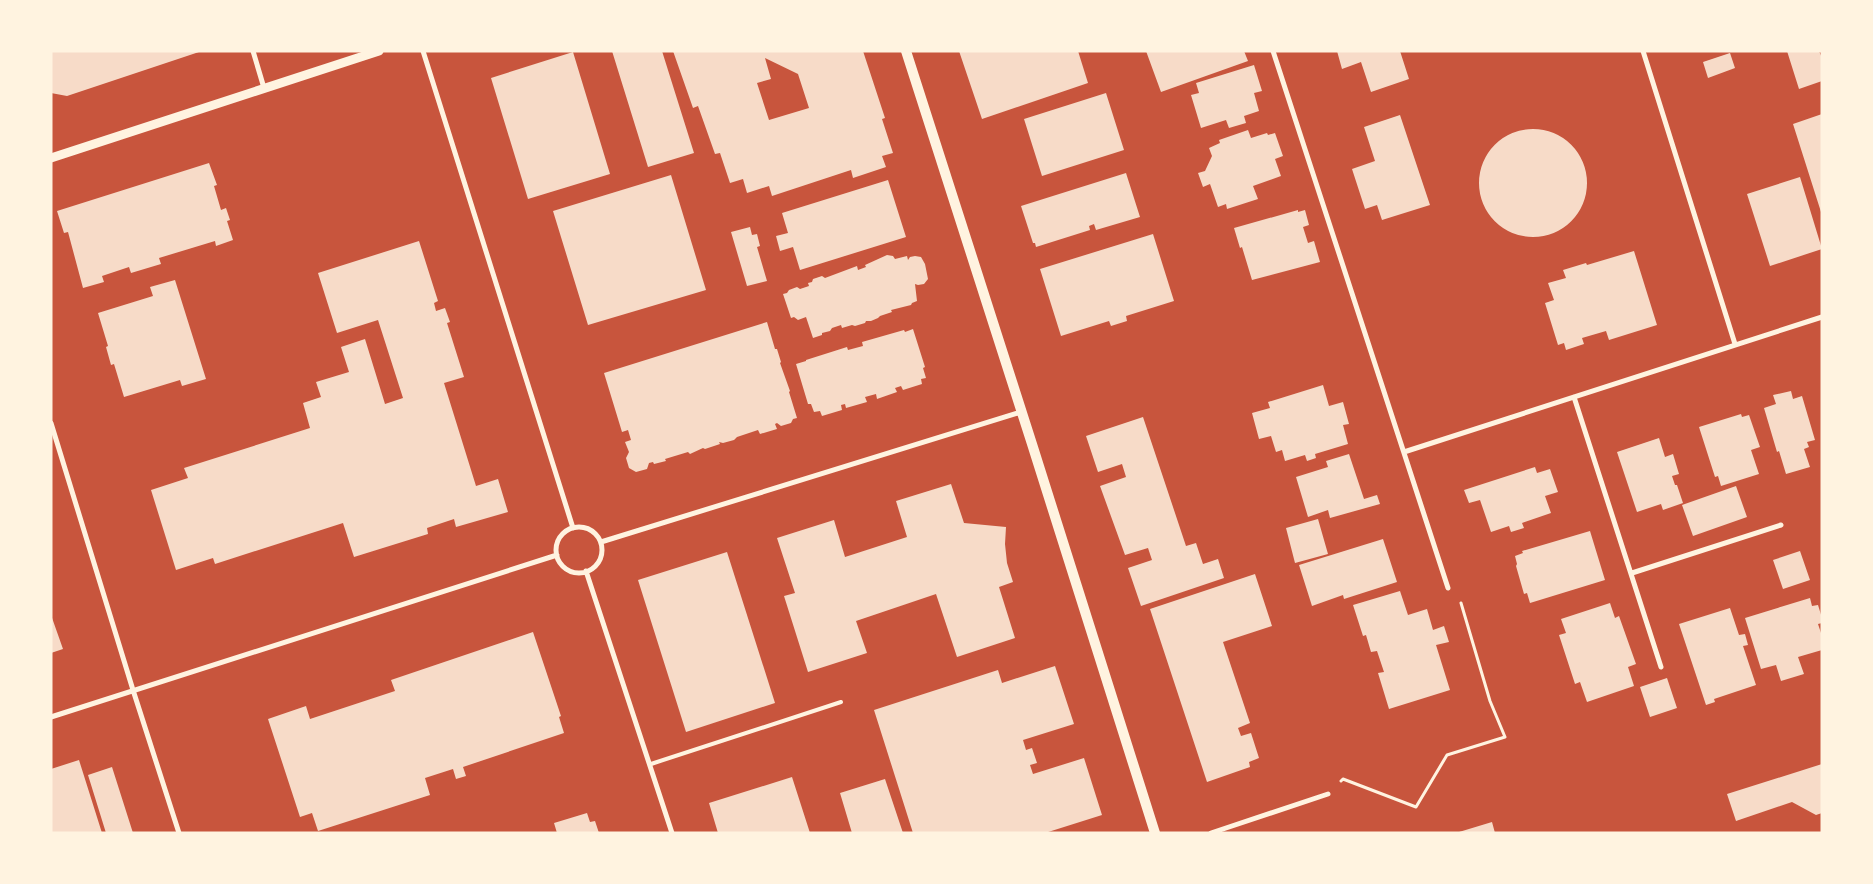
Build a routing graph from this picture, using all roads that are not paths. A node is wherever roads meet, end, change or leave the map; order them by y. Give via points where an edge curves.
1 (253, 51) edge
2 (379, 51) edge
3 (422, 51) edge
4 (906, 51) edge
5 (1273, 51) edge
6 (1643, 51) edge
7 (264, 88) junction
8 (51, 158) edge
9 (1822, 316) edge
10 (1735, 344) junction
11 (1574, 397) junction
12 (1022, 411) junction
13 (51, 423) edge
14 (52, 431) edge
15 (1404, 452) junction
16 (1781, 525) dead end
17 (573, 528) junction
18 (601, 542) junction
19 (557, 555) junction
20 (586, 571) junction
21 (1632, 573) junction
22 (1448, 588) dead end
23 (1661, 667) dead end
24 (133, 690) junction
25 (841, 702) dead end
26 (51, 717) edge
27 (651, 764) junction
28 (1328, 794) dead end
29 (179, 833) edge
30 (672, 833) edge
31 (1155, 833) edge
32 (1211, 833) edge

1 - 7 street
2 - 7 street
3 - 17 street
4 - 12 main road
5 - 15 street
6 - 10 street
7 - 8 street
9 - 10 street
10 - 11 street
11 - 15 street
11 - 21 street
12 - 18 street
12 - 31 main road
13 - 14 street
14 - 24 street
15 - 22 street
16 - 21 street
17 - 18 street via 594,532
17 - 19 street via 559,539
18 - 20 street via 600,560
19 - 20 street via 569,570
19 - 24 street
20 - 27 street
21 - 23 street
24 - 26 street
24 - 29 street
25 - 27 lane
27 - 30 street
28 - 32 street

